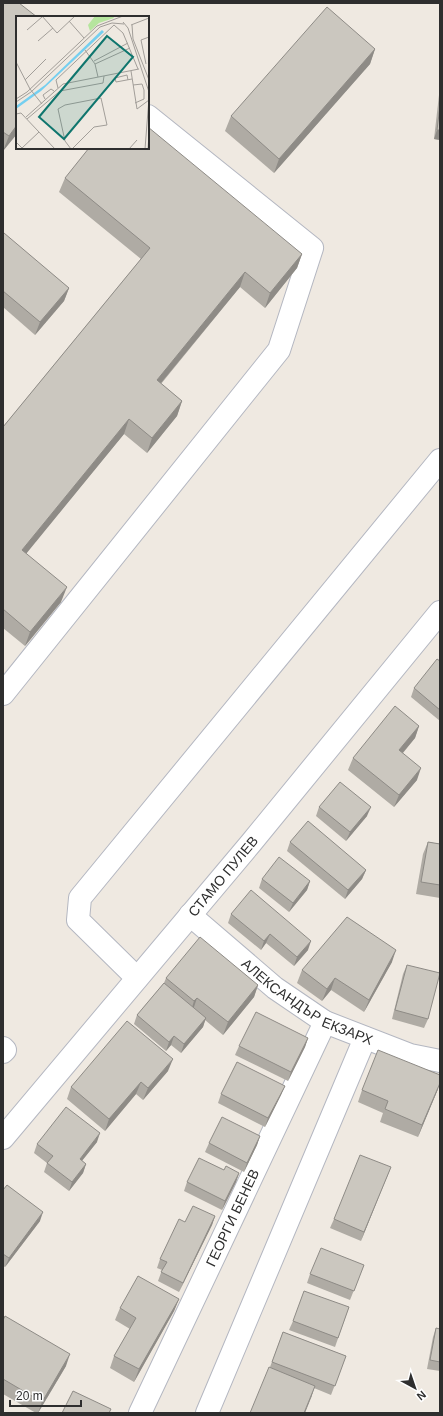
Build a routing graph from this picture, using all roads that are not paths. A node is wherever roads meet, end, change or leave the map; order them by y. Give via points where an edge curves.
1 (149, 117) edge
2 (440, 460) edge
3 (440, 612) edge
4 (3, 694) edge
5 (190, 915) junction
6 (137, 978) junction
7 (325, 1022) junction
8 (365, 1038) junction
9 (3, 1048) edge
10 (3, 1052) edge
11 (440, 1061) edge
12 (3, 1138) edge
13 (140, 1413) edge
14 (207, 1413) edge

1 - 4 street via 312,248 279,350
2 - 6 street via 80,898 78,920
3 - 5 street, СТАМО ПУЛЕВ
5 - 6 street, СТАМО ПУЛЕВ
5 - 7 street, АЛЕКСАНДЪР ЕКЗАРХ via 275,988
6 - 12 street, СТАМО ПУЛЕВ
7 - 8 street, АЛЕКСАНДЪР ЕКЗАРХ
7 - 13 street, ГЕОРГИ БЕНЕВ
8 - 11 street, АЛЕКСАНДЪР ЕКЗАРХ via 410,1055
8 - 14 street
9 - 10 street

